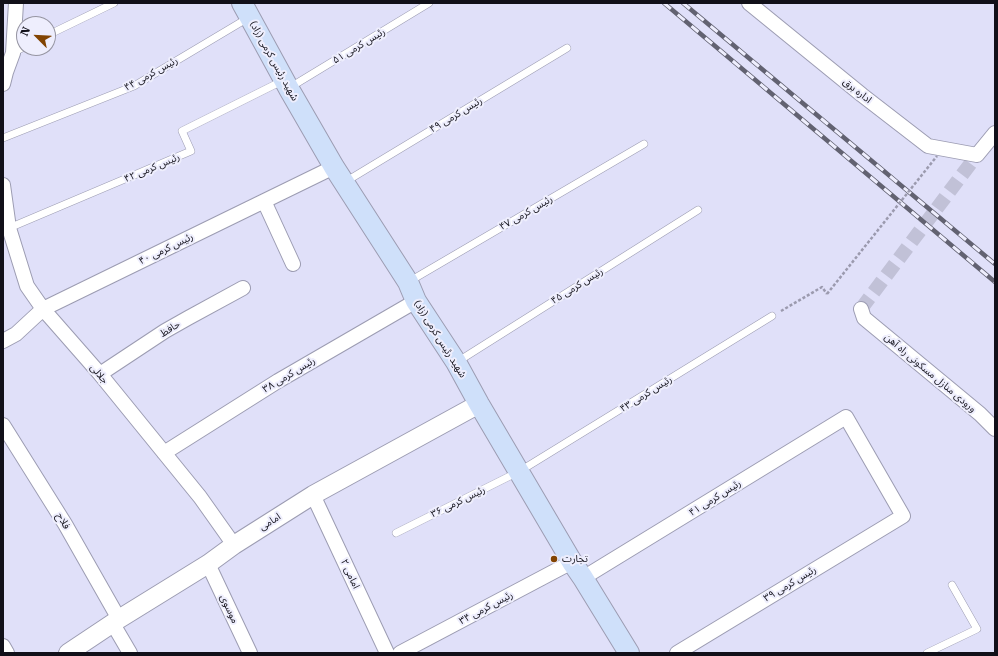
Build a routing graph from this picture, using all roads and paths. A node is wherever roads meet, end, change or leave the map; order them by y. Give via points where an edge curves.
1 (16, 3) edge
2 (114, 3) edge
3 (429, 3) edge
4 (749, 3) edge
5 (246, 10) edge
6 (17, 16) edge
7 (56, 32) edge
8 (567, 48) dead end
9 (16, 54) edge
10 (3, 84) edge
11 (286, 84) junction
12 (995, 133) edge
13 (3, 138) edge
14 (644, 144) dead end
15 (937, 156) dead end
16 (339, 174) junction
17 (3, 185) edge
18 (264, 201) junction
19 (698, 210) dead end
20 (9, 228) junction
21 (293, 264) dead end
22 (408, 282) junction
23 (243, 288) dead end
24 (416, 301) junction
25 (43, 309) junction
26 (863, 313) dead end
27 (772, 316) joint
28 (3, 341) edge
29 (456, 362) junction
30 (100, 374) junction
31 (479, 404) junction
32 (846, 417) joint
33 (3, 425) edge
34 (995, 429) edge
35 (164, 453) junction
36 (520, 471) junction
37 (313, 495) junction
38 (396, 533) dead end
39 (234, 545) junction
40 (572, 562) junction
41 (208, 564) junction
42 (583, 578) junction
43 (952, 585) dead end
44 (116, 622) junction
45 (3, 646) edge
46 (7, 653) edge
47 (68, 653) edge
48 (130, 653) edge
49 (250, 653) edge
50 (387, 653) edge
51 (400, 653) edge
52 (629, 653) edge
53 (677, 653) edge
54 (926, 653) edge

1 - 6 street
2 - 7 lane
3 - 11 lane, رئیس کرمی ۵۱
4 - 12 street, اداره برق via 928,146 977,155
5 - 11 main road, شهید رئیس کرمی (زاد)
5 - 13 lane, رئیس کرمی ۴۴ via 134,86
8 - 16 lane, رئیس کرمی ۴۹
9 - 10 street
11 - 16 main road, شهید رئیس کرمی (زاد)
11 - 20 lane, رئیس کرمی ۴۲ via 182,131 191,151
14 - 22 lane, رئیس کرمی ۴۷
15 - 27 path, bridge via 828,294 822,287
16 - 18 street, رئیس کرمی ۴۰
16 - 22 main road, شهید رئیس کرمی (زاد)
17 - 20 street, جلالی
18 - 21 street
18 - 25 street, رئیس کرمی ۴۰
19 - 29 lane, رئیس کرمی ۴۵
20 - 25 street, جلالی via 27,286
22 - 24 main road, شهید رئیس کرمی (زاد)
23 - 30 street, حافظ via 166,331
24 - 29 main road, شهید رئیس کرمی (زاد)
24 - 35 street, رئیس کرمی ۳۸ via 278,381
25 - 28 street, رئیس کرمی ۴۰ via 16,334
25 - 30 street, جلالی
26 - 34 street, ورودی منازل مسکونی راه آهن
27 - 36 lane, رئیس کرمی ۴۳
29 - 31 main road, شهید رئیس کرمی (زاد)
30 - 35 street, جلالی
31 - 36 main road, شهید رئیس کرمی (زاد)
31 - 37 street, امامی
32 - 42 street, رئیس کرمی ۴۱
32 - 53 street, رئیس کرمی ۳۹ via 903,516
33 - 44 street, فلاح via 65,524
35 - 39 street, جلالی via 200,497
36 - 38 lane, رئیس کرمی ۳۶
36 - 40 main road, شهید رئیس کرمی (زاد)
37 - 39 street, امامی
37 - 50 street, امامی ۲
39 - 41 street, امامی
40 - 42 main road, شهید رئیس کرمی (زاد)
40 - 51 street, رئیس کرمی ۳۴
41 - 44 street, امامی
41 - 49 street, موسوی
42 - 52 main road, شهید رئیس کرمی (زاد)
43 - 54 lane via 977,629
44 - 47 street, امامی
44 - 48 street, فلاح
45 - 46 street

